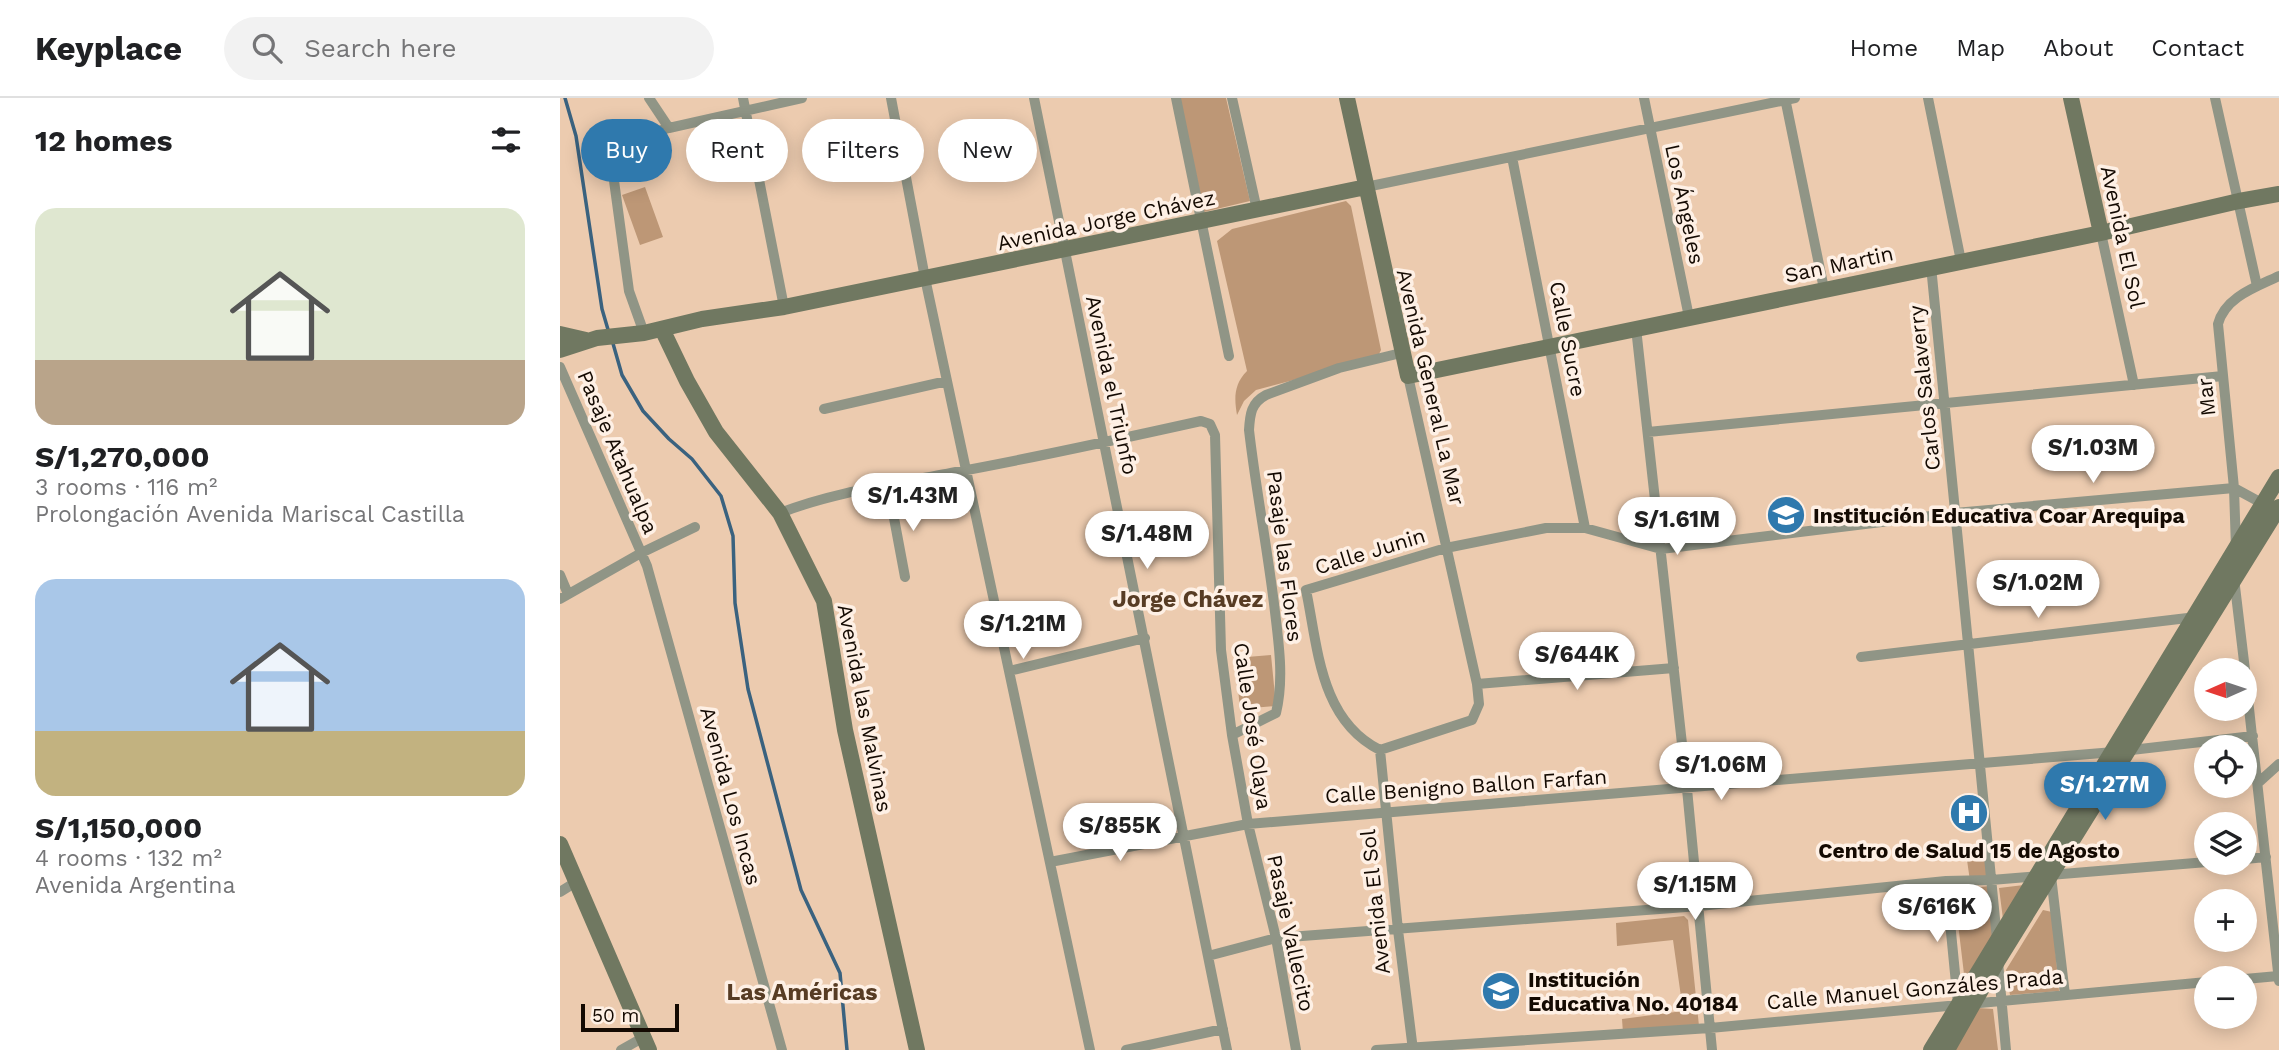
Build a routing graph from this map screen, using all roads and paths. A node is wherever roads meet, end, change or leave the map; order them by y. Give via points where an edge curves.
1 (649, 98) edge
2 (743, 98) edge
3 (802, 98) edge
4 (891, 98) edge
5 (1034, 98) edge
6 (1176, 98) edge
7 (1232, 98) edge
8 (1347, 98) edge
9 (1644, 98) edge
10 (1928, 98) edge
11 (2071, 98) edge
12 (2215, 98) edge
13 (1788, 99) edge
14 (746, 110) junction
15 (662, 119) edge
16 (672, 127) edge
17 (1650, 128) junction
18 (1512, 157) junction
19 (614, 182) edge
20 (1366, 187) junction
21 (2279, 194) edge
22 (2239, 201) junction
23 (1257, 210) junction
24 (1202, 222) junction
25 (2101, 233) junction
26 (1065, 250) junction
27 (1961, 261) junction
28 (1931, 266) junction
29 (2279, 276) edge
30 (925, 278) junction
31 (2258, 286) junction
32 (1824, 289) junction
33 (784, 307) junction
34 (1689, 317) junction
35 (1636, 328) junction
36 (662, 329) junction
37 (639, 333) junction
38 (560, 334) edge
39 (593, 339) junction
40 (1551, 346) junction
41 (560, 350) edge
42 (1401, 352) junction
43 (1229, 356) dead end
44 (560, 366) edge
45 (1408, 376) junction
46 (2223, 376) junction
47 (947, 381) junction
48 (2134, 385) junction
49 (1945, 403) junction
50 (824, 409) dead end
51 (1648, 432) junction
52 (1105, 443) junction
53 (967, 470) junction
54 (2279, 477) edge
55 (888, 486) junction
56 (2234, 488) junction
57 (2274, 508) edge
58 (780, 513) junction
59 (1955, 513) junction
60 (695, 527) dead end
61 (1585, 528) junction
62 (1446, 548) junction
63 (2236, 548) junction
64 (1661, 549) junction
65 (641, 553) junction
66 (560, 575) edge
67 (905, 577) dead end
68 (2234, 580) junction
69 (564, 596) edge
70 (2201, 620) junction
71 (1145, 638) junction
72 (1968, 644) junction
73 (1861, 656) dead end
74 (2243, 658) edge
75 (1674, 668) junction
76 (1009, 671) junction
77 (1477, 684) junction
78 (1232, 735) junction
79 (2194, 743) edge
80 (1380, 750) junction
81 (2121, 751) junction
82 (1981, 763) junction
83 (2279, 765) edge
84 (2257, 767) edge
85 (2259, 782) junction
86 (1687, 789) junction
87 (1386, 811) junction
88 (1248, 824) junction
89 (1184, 834) junction
90 (560, 844) edge
91 (2266, 857) junction
92 (2257, 858) edge
93 (1050, 862) junction
94 (2194, 863) edge
95 (2044, 876) junction
96 (1991, 880) junction
97 (576, 881) junction
98 (1946, 881) junction
99 (560, 892) edge
100 (1699, 906) junction
101 (1398, 930) junction
102 (1276, 938) junction
103 (1997, 940) junction
104 (1208, 956) junction
105 (1998, 960) junction
106 (2278, 976) edge
107 (2257, 978) edge
108 (2279, 982) edge
109 (2194, 983) edge
110 (2065, 995) junction
111 (2001, 1000) junction
112 (1966, 1003) junction
113 (1710, 1028) junction
114 (1223, 1029) junction
115 (646, 1043) edge
116 (1413, 1049) edge
117 (621, 1050) edge
118 (782, 1050) edge
119 (917, 1050) edge
120 (1090, 1050) edge
121 (1126, 1050) edge
122 (1227, 1050) edge
123 (1296, 1050) edge
124 (1376, 1050) edge
125 (1712, 1050) edge
126 (1931, 1050) edge
127 (1947, 1050) edge
128 (2007, 1050) edge

1 - 15 street
2 - 14 street
3 - 14 street
4 - 30 street
5 - 26 street, Avenida el Triunfo
6 - 24 street
7 - 23 street
8 - 20 street, Avenida General La Mar
9 - 17 street, Los Ángeles
10 - 27 street
11 - 25 street, Avenida El Sol
12 - 22 street
13 - 17 street, Avenida Jorge Chávez
13 - 32 street
14 - 16 street
14 - 33 street
17 - 18 street, Avenida Jorge Chávez
17 - 34 street, Los Ángeles
18 - 20 street, Avenida Jorge Chávez
18 - 40 street, Calle Sucre
19 - 37 street
20 - 23 street, Avenida Jorge Chávez
20 - 42 street, Avenida General La Mar
21 - 22 street, San Martin
22 - 25 street, San Martin
22 - 31 street
23 - 24 street, Avenida Jorge Chávez
24 - 26 street, Avenida Jorge Chávez
24 - 43 street
25 - 27 street, San Martin
25 - 48 street, Avenida El Sol
26 - 30 street, Avenida Jorge Chávez
26 - 52 street, Avenida el Triunfo
27 - 28 street, San Martin
28 - 32 street, San Martin
28 - 49 street, Carlos Salaverry
29 - 31 street, Mar
30 - 33 street, Avenida Jorge Chávez
30 - 47 street
31 - 46 street, Mar via 2234,300 2220,316
32 - 34 street, San Martin
33 - 36 street, Avenida Jorge Chávez
34 - 35 street, San Martin
35 - 40 street, San Martin
35 - 51 street
36 - 37 street, Avenida Jorge Chávez
36 - 58 street, Avenida las Malvinas via 716,432
37 - 39 street, Avenida Jorge Chávez
38 - 39 street
39 - 41 street
40 - 45 street, San Martin
40 - 61 street, Calle Sucre
42 - 45 street, Avenida General La Mar
42 - 78 street, Pasaje las Flores via 1339,368 1257,400 1249,430 1271,578 1281,694 1276,713
44 - 65 street, Pasaje Atahualpa
45 - 62 street, Avenida General La Mar
46 - 48 street
46 - 56 street, Mar
47 - 50 street
47 - 53 street
48 - 49 street
49 - 51 street
49 - 59 street, Carlos Salaverry
51 - 64 street
52 - 53 street
52 - 71 street, Avenida el Triunfo
52 - 78 street, Calle José Olaya via 1201,421 1210,424 1215,435 1221,650
53 - 55 street
53 - 76 street
54 - 57 street
55 - 58 street via 808,502
55 - 67 street
56 - 57 street
56 - 59 street, Calle Junin
56 - 63 street, Mar
57 - 63 street
57 - 68 street
58 - 119 street, Avenida las Malvinas via 824,601 845,730
59 - 64 street, Calle Junin
59 - 72 street, Carlos Salaverry
60 - 65 street
61 - 62 street, Calle Junin via 1545,528
61 - 64 street, Calle Junin
62 - 77 street, Avenida General La Mar
62 - 80 street, Calle Junin via 1306,590 1324,682 1338,712 1365,742
63 - 68 street, Mar
63 - 70 street
64 - 75 street
65 - 69 street
65 - 118 street, Avenida Los Incas
66 - 69 street
68 - 70 street
68 - 74 street, Mar
70 - 72 street
70 - 81 street
71 - 76 street
71 - 89 street, Avenida el Triunfo
72 - 73 street
72 - 82 street, Carlos Salaverry
75 - 77 street
75 - 86 street
76 - 93 street
77 - 80 street, Avenida General La Mar via 1479,704 1472,720
78 - 88 street, Calle José Olaya
79 - 81 street, Calle Benigno Ballon Farfan
80 - 87 street, Avenida El Sol
81 - 82 street, Calle Benigno Ballon Farfan
81 - 95 street
82 - 86 street, Calle Benigno Ballon Farfan
82 - 96 street, Carlos Salaverry
83 - 85 street
84 - 85 street, Mar
85 - 91 street, Mar
86 - 87 street, Calle Benigno Ballon Farfan
86 - 100 street
87 - 88 street, Calle Benigno Ballon Farfan
87 - 101 street, Avenida El Sol
88 - 89 street, Calle Benigno Ballon Farfan
88 - 102 street, Pasaje Vallecito
89 - 93 street, Calle Benigno Ballon Farfan
89 - 104 street, Avenida el Triunfo
90 - 97 street
91 - 92 street
91 - 106 street, Mar
93 - 120 street
94 - 95 street
95 - 96 street
95 - 103 street
95 - 105 street
95 - 110 street
96 - 98 street
96 - 103 street, Carlos Salaverry
97 - 99 street
97 - 115 street
98 - 100 street
98 - 112 street
100 - 101 street
100 - 113 street
101 - 102 street
101 - 116 street, Avenida El Sol
102 - 104 street
102 - 123 street, Pasaje Vallecito
103 - 105 street, Carlos Salaverry
103 - 112 street
104 - 114 street, Avenida el Triunfo
105 - 111 street, Carlos Salaverry
105 - 112 street
106 - 107 street
106 - 108 street, Mar
109 - 110 street, Calle Manuel Gonzáles Prada
110 - 111 street, Calle Manuel Gonzáles Prada
111 - 112 street, Calle Manuel Gonzáles Prada
111 - 128 street, Carlos Salaverry
112 - 113 street, Calle Manuel Gonzáles Prada
112 - 126 street
112 - 127 street
113 - 116 street, Calle Manuel Gonzáles Prada
113 - 125 street
114 - 121 street
114 - 122 street, Avenida el Triunfo
115 - 117 street
116 - 124 street, Calle Manuel Gonzáles Prada

